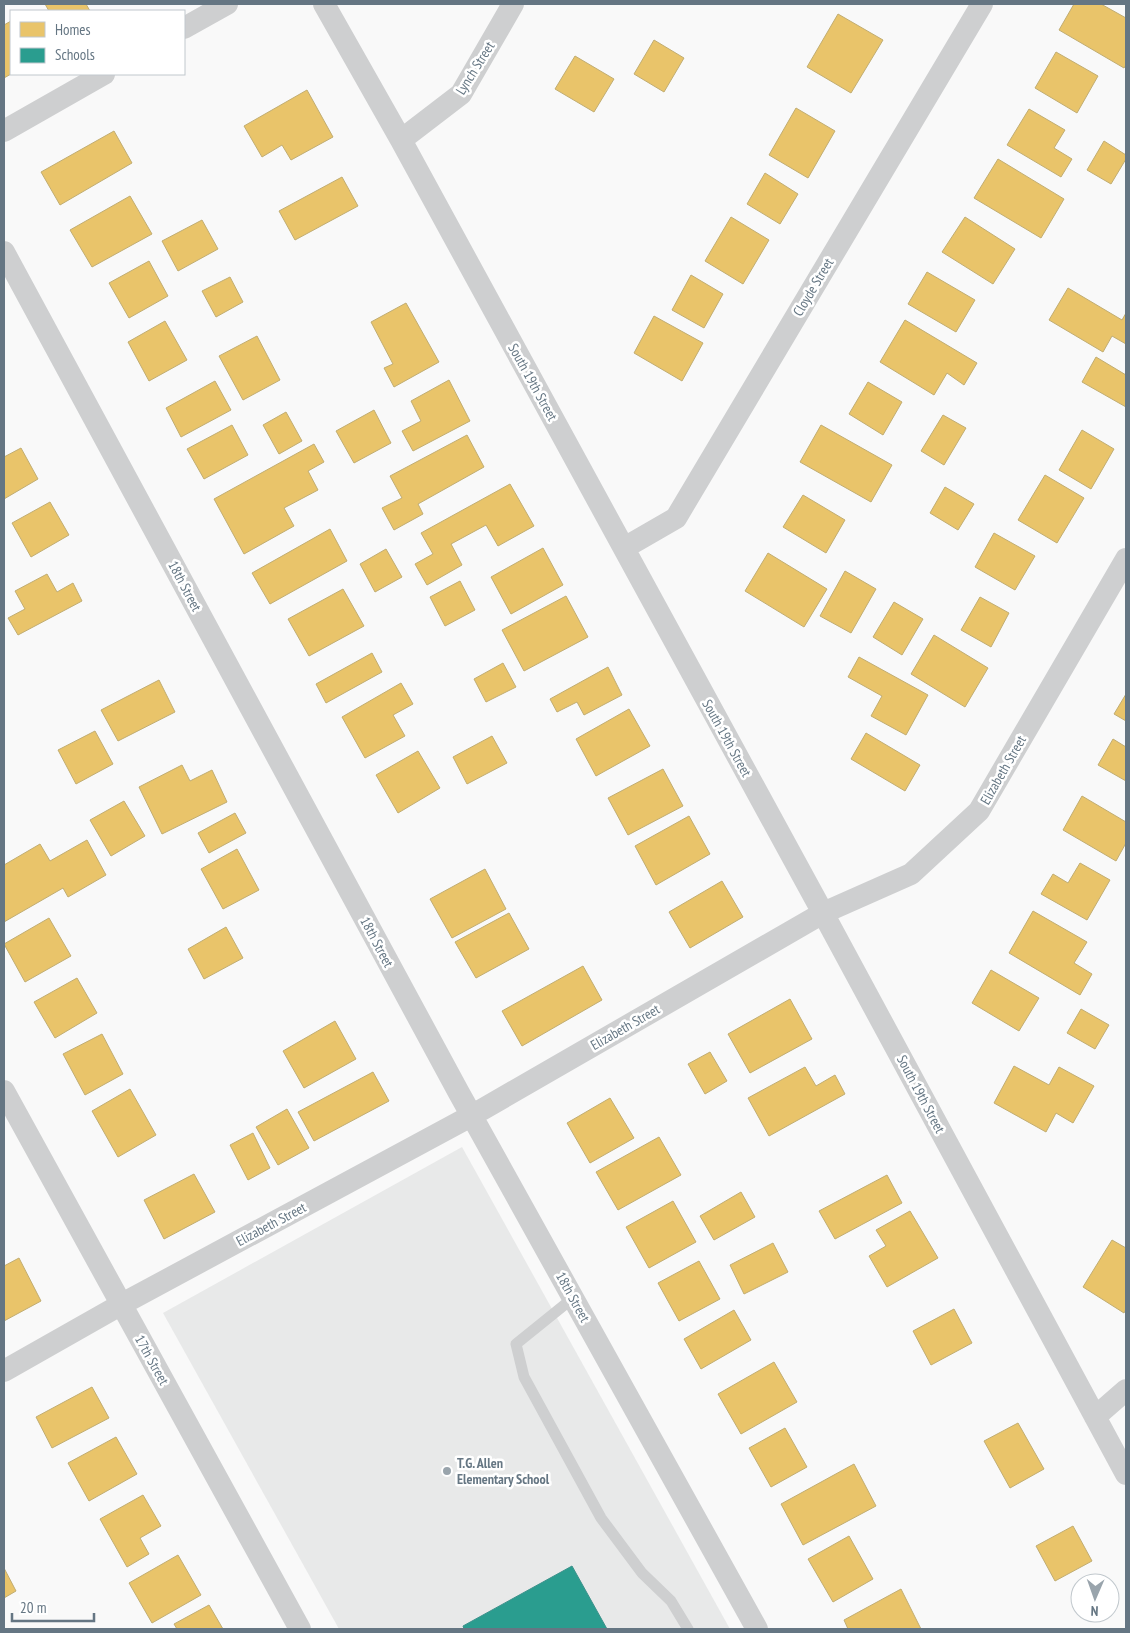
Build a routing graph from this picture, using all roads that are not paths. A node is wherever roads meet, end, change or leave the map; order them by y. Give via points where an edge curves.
1 (227, 4) edge
2 (324, 4) edge
3 (514, 4) edge
4 (982, 4) edge
5 (185, 27) edge
6 (102, 75) edge
7 (4, 131) edge
8 (401, 140) junction
9 (4, 252) edge
10 (624, 548) junction
11 (1126, 559) edge
12 (823, 913) junction
13 (4, 1092) edge
14 (471, 1116) junction
15 (573, 1298) junction
16 (122, 1304) junction
17 (4, 1371) edge
18 (1126, 1390) edge
19 (1095, 1417) junction
20 (1126, 1474) edge
21 (300, 1629) edge
22 (688, 1629) edge
23 (757, 1629) edge

1 - 5 street
2 - 8 street, South 19th Street
3 - 8 street, Lynch Street via 461,94
4 - 10 street, Cloyde Street via 676,518
6 - 7 street
8 - 10 street, South 19th Street
9 - 14 street, 18th Street
10 - 12 street, South 19th Street
11 - 12 street, Elizabeth Street via 979,811 911,874
12 - 14 street, Elizabeth Street
12 - 19 street, South 19th Street
13 - 16 street, 17th Street
14 - 15 street, 18th Street
14 - 16 street, Elizabeth Street
15 - 22 lane via 516,1344 524,1378 601,1518 642,1574 671,1601
15 - 23 street, 18th Street
16 - 17 street, Elizabeth Street
16 - 21 street, 17th Street
18 - 19 street
19 - 20 street, South 19th Street

